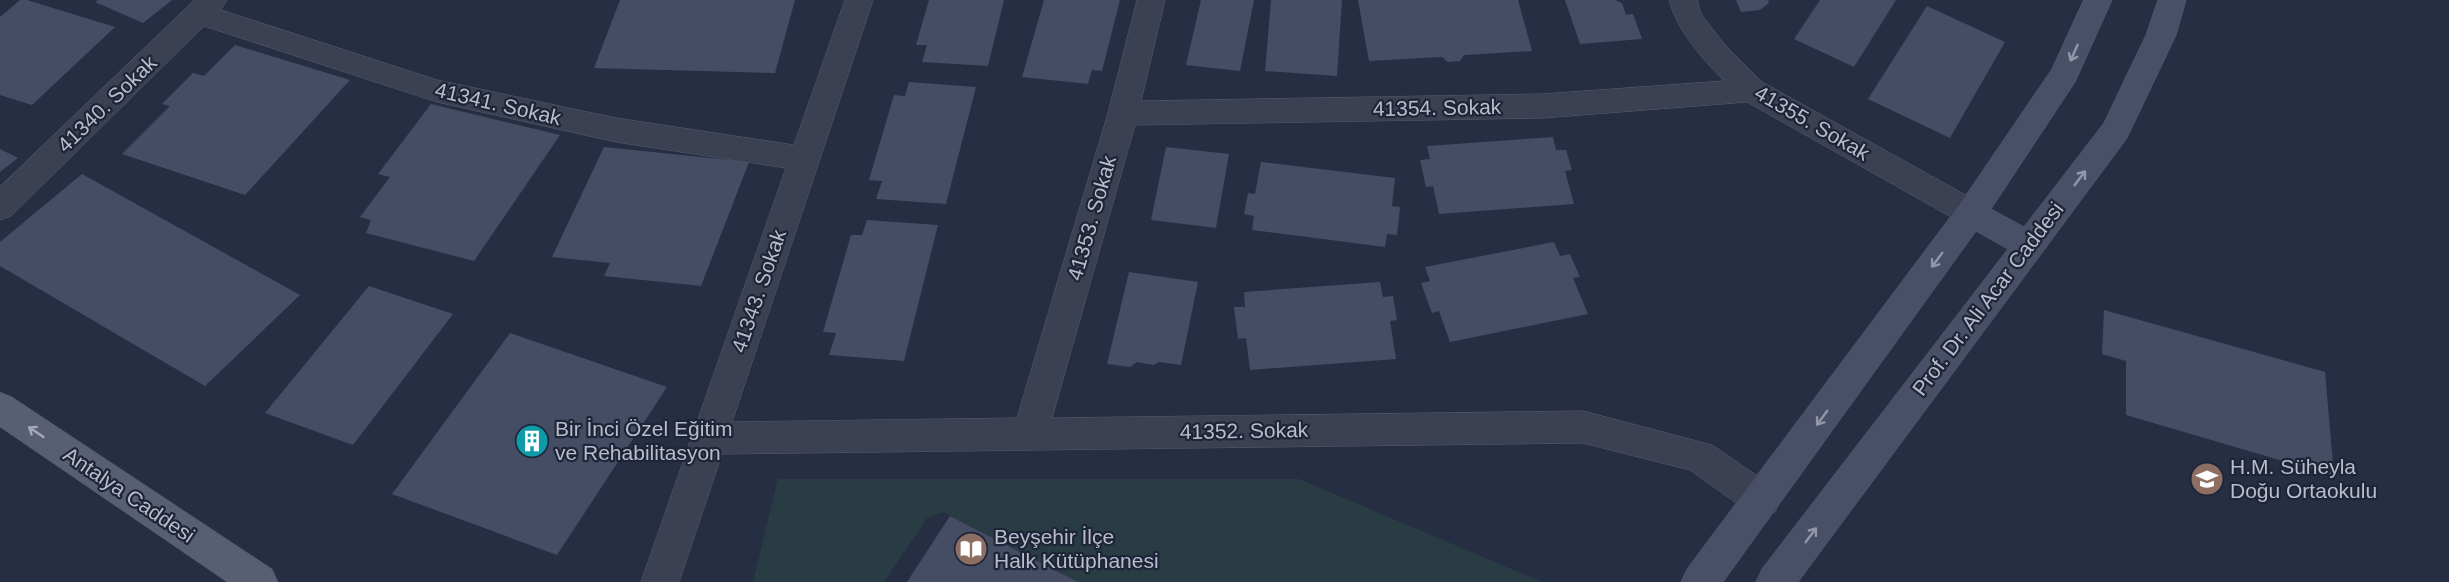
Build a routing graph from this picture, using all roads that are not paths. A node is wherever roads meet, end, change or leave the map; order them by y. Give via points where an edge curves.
1 (859, 0) edge
2 (1151, 0) edge
3 (1683, 0) edge
4 (2098, 0) edge
5 (2172, 0) edge
6 (206, 7) edge
7 (1751, 90) junction
8 (1123, 112) junction
9 (804, 159) junction
10 (0, 207) edge
11 (1971, 213) junction
12 (2029, 245) junction
13 (0, 408) edge
14 (1030, 434) junction
15 (709, 438) junction
16 (1762, 500) junction
17 (259, 582) edge
18 (660, 582) edge
19 (1700, 582) edge
20 (1775, 582) edge

1 - 9 street, 41343. Sokak
2 - 8 street, 41353. Sokak
3 - 7 street, 41355. Sokak via 1688,17 1715,53
4 -> 11 main road via 2065,74
12 -> 5 main road, Prof. Dr. Ali Acar Caddesi via 2116,130 2161,34
6 - 9 street, 41341. Sokak via 437,91 616,130
6 - 10 street, 41340. Sokak
7 - 8 street, 41354. Sokak via 1544,106
7 - 11 street, 41355. Sokak
8 - 14 street, 41353. Sokak
9 - 15 street, 41343. Sokak
11 - 12 main road
11 -> 16 main road
20 -> 12 main road, Prof. Dr. Ali Acar Caddesi
17 -> 13 main road, Antalya Caddesi
14 - 15 street, 41352. Sokak
14 - 16 street, 41352. Sokak via 1583,427 1699,456
15 - 18 street, 41343. Sokak
16 - 19 main road

